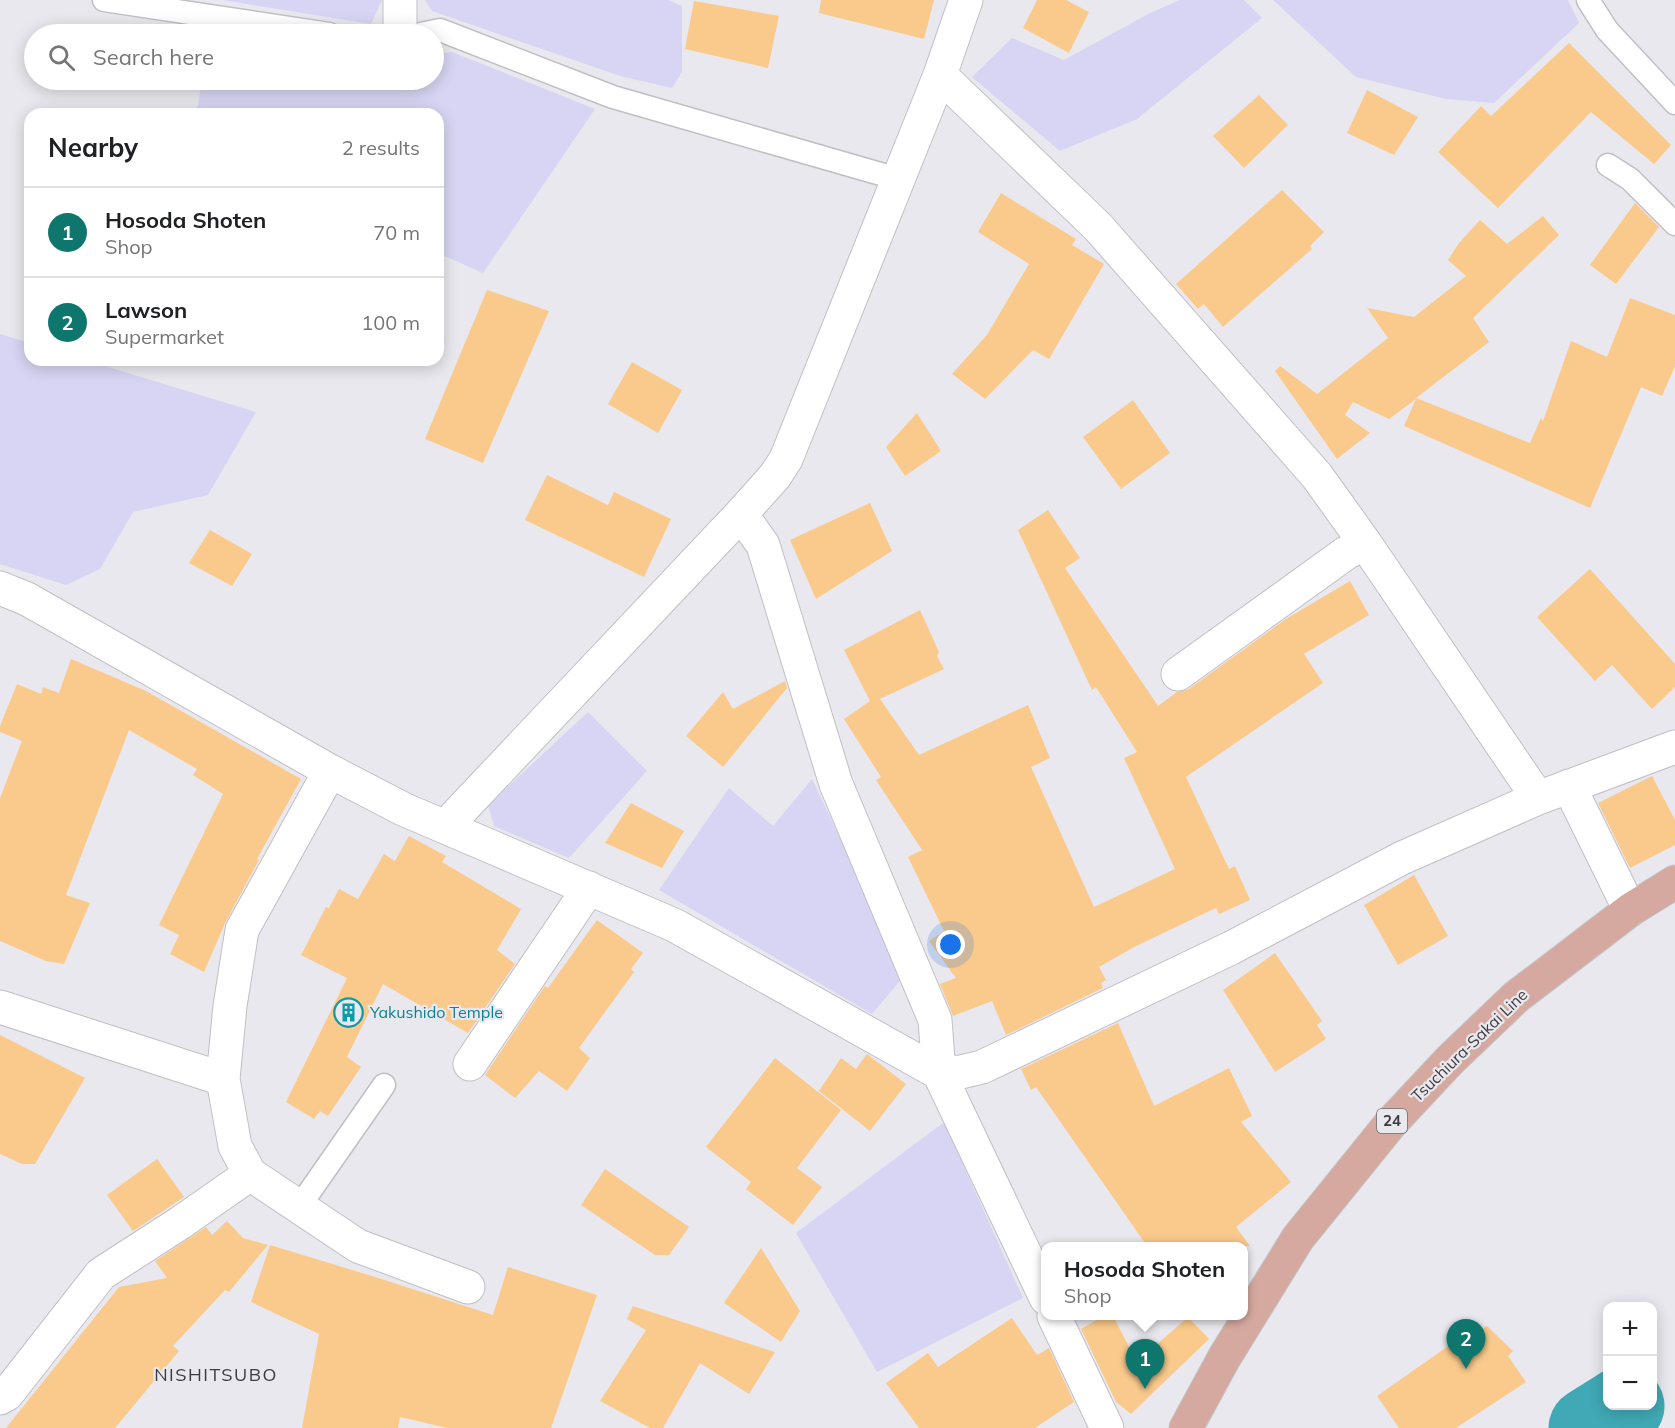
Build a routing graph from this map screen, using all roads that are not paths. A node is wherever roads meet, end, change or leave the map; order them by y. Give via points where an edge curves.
1 (104, 0) edge
2 (400, 0) edge
3 (966, 0) edge
4 (1588, 0) edge
5 (263, 24) edge
6 (400, 24) edge
7 (444, 32) edge
8 (940, 75) junction
9 (1675, 104) edge
10 (1608, 165) dead end
11 (898, 179) junction
12 (1675, 224) edge
13 (741, 514) junction
14 (1365, 543) junction
15 (0, 588) edge
16 (1178, 674) dead end
17 (1675, 747) edge
18 (330, 771) junction
19 (1569, 786) junction
20 (1538, 798) junction
21 (445, 827) junction
22 (1675, 882) edge
23 (589, 888) junction
24 (1630, 910) junction
25 (0, 1007) edge
26 (470, 1065) dead end
27 (939, 1073) junction
28 (223, 1079) junction
29 (384, 1086) dead end
30 (250, 1174) junction
31 (299, 1207) junction
32 (468, 1287) dead end
33 (1041, 1287) edge
34 (1248, 1319) edge
35 (1056, 1320) edge
36 (1247, 1320) edge
37 (0, 1398) edge
38 (1107, 1428) edge
39 (1185, 1428) edge

1 - 5 lane
2 - 6 street
3 - 8 street
4 - 9 lane via 1607,30
7 - 11 lane via 613,97
8 - 11 street
8 - 14 street via 1098,227 1317,476
10 - 12 lane via 1629,179
11 - 13 street via 786,459
13 - 21 street
13 - 27 street via 763,545 836,784 935,1020
14 - 16 street
14 - 20 street
15 - 18 street via 27,599
17 - 19 street
18 - 21 street
18 - 28 street via 242,930
19 - 20 street
19 - 24 street
20 - 27 street via 1402,858 1231,948 982,1067
21 - 23 street
22 - 24 main road, Tsuchiura-Sakai Line / 24
23 - 26 street
23 - 27 street via 674,925
24 - 34 main road, Tsuchiura-Sakai Line / 24 via 1516,997 1391,1123 1298,1238
25 - 28 street
27 - 33 street
28 - 30 street via 235,1146
29 - 31 lane
30 - 31 street
30 - 37 street via 101,1274
31 - 32 street via 358,1246
35 - 38 street
36 - 39 main road, Tsuchiura-Sakai Line / 24

